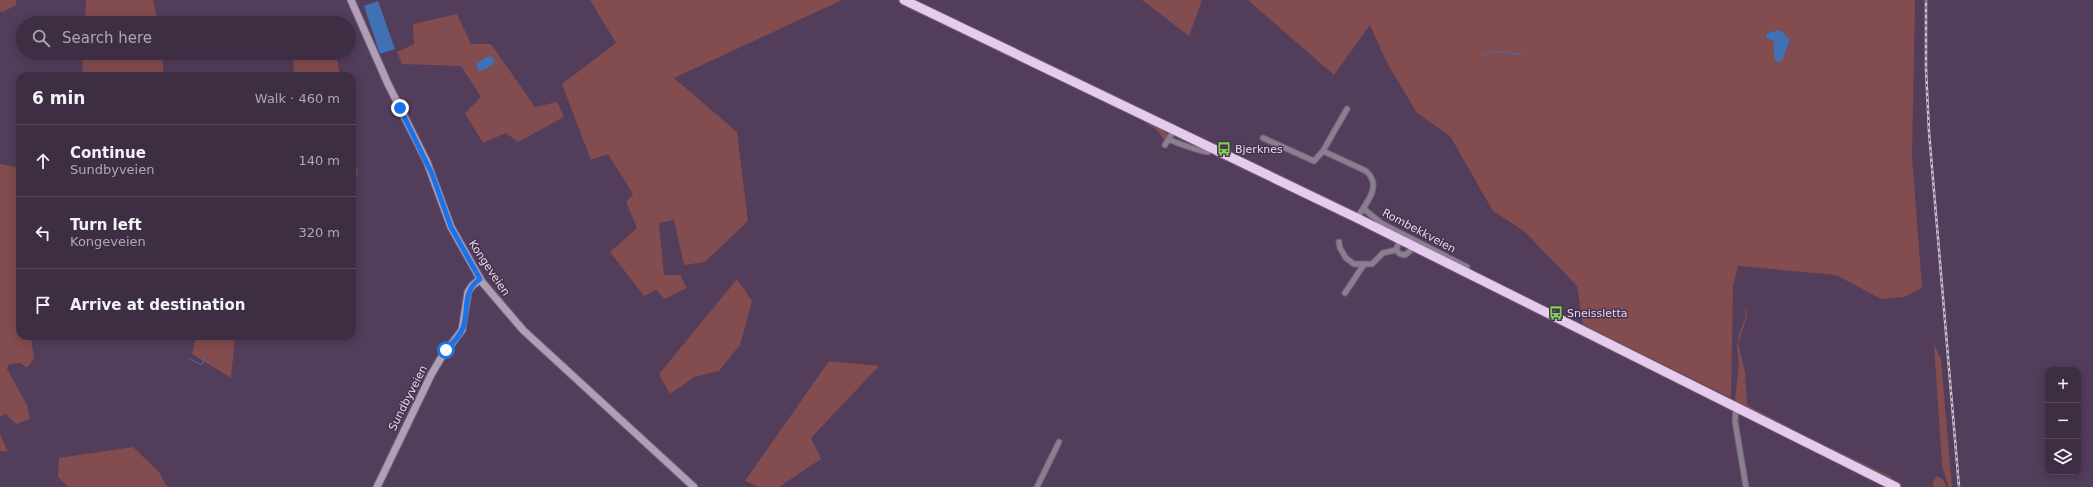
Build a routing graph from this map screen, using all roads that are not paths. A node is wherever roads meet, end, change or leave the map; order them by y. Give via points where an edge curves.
1 (351, 0) edge
2 (904, 0) edge
3 (1346, 109) dead end
4 (1174, 130) junction
5 (1262, 138) dead end
6 (1169, 139) junction
7 (1165, 145) dead end
8 (1210, 148) junction
9 (1323, 151) junction
10 (1364, 209) junction
11 (1357, 218) junction
12 (1400, 240) junction
13 (1339, 242) dead end
14 (1396, 250) junction
15 (1410, 251) dead end
16 (1363, 266) junction
17 (1467, 267) dead end
18 (480, 279) junction
19 (1345, 293) dead end
20 (1736, 408) junction
21 (1059, 442) dead end
22 (377, 487) edge
23 (694, 487) edge
24 (1037, 487) edge
25 (1746, 487) edge
26 (1896, 487) edge

1 - 18 main road, Kongeveien via 388,84 427,162 451,227
2 - 4 highway
3 - 9 street
4 - 6 street
4 - 8 highway
5 - 9 street via 1311,161
6 - 7 street
6 - 8 street via 1204,153
8 - 11 highway
9 - 10 street via 1366,171 1371,176 1374,190
10 - 11 street
10 - 17 street, Rombekkveien via 1381,223
11 - 12 highway
12 - 14 street
12 - 20 highway
13 - 16 street via 1349,261
14 - 15 street via 1405,255
14 - 16 street via 1383,253 1372,264
16 - 19 street
18 - 22 main road, Sundbyveien via 467,295 462,330 431,375
18 - 23 main road, Kongeveien via 523,330
20 - 25 street via 1735,421
20 - 26 highway
21 - 24 street

